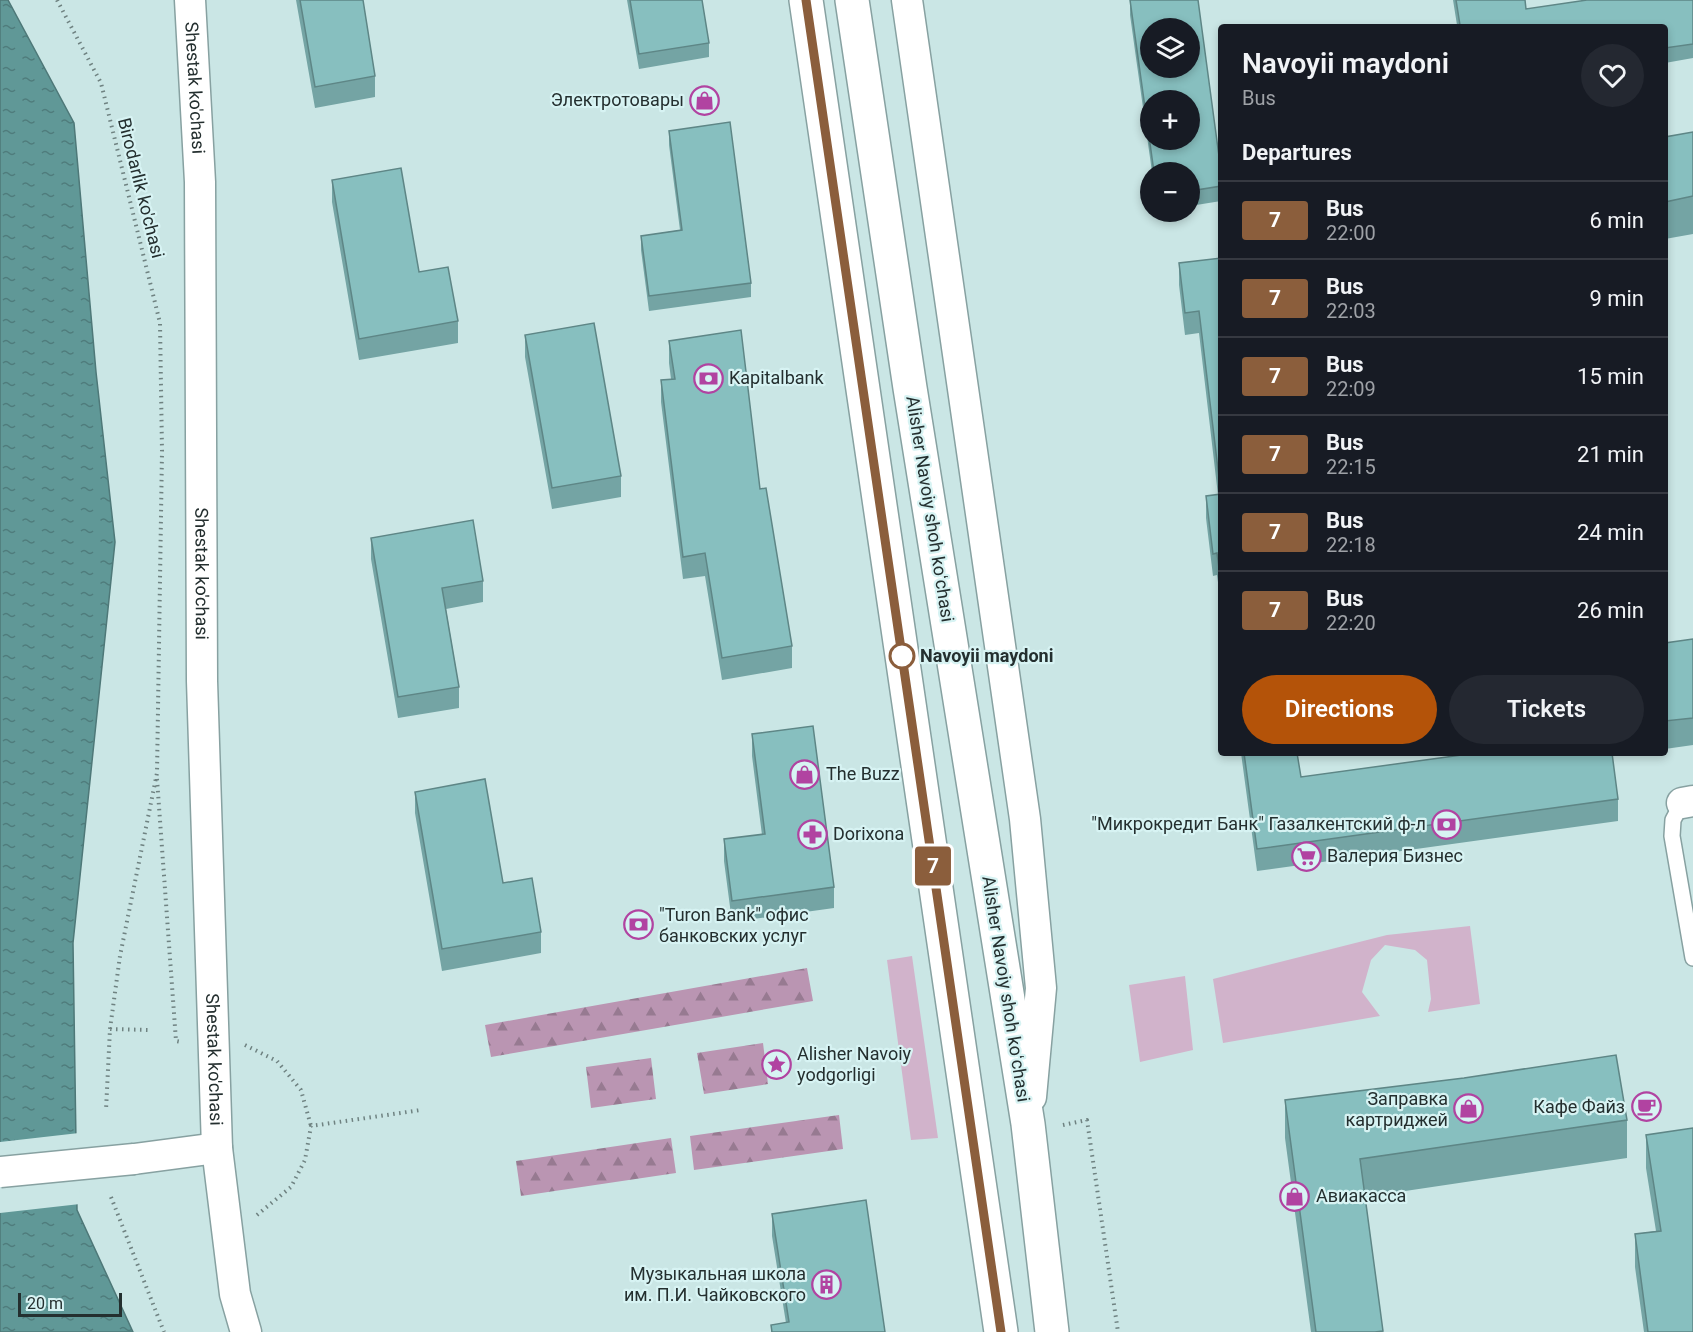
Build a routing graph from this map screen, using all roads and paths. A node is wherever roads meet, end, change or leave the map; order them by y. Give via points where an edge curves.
1 (57, 0) edge
2 (190, 0) edge
3 (806, 0) edge
4 (852, 0) edge
5 (907, 0) edge
6 (157, 773) junction
7 (1688, 802) edge
8 (1693, 958) edge
9 (110, 1029) junction
10 (149, 1030) dead end
11 (176, 1041) dead end
12 (240, 1043) dead end
13 (106, 1110) dead end
14 (421, 1110) dead end
15 (1087, 1120) dead end
16 (1028, 1124) junction
17 (311, 1126) junction
18 (217, 1148) junction
19 (0, 1172) edge
20 (111, 1197) dead end
21 (258, 1215) dead end
22 (164, 1332) edge
23 (246, 1332) edge
24 (1001, 1332) edge
25 (1052, 1332) edge
26 (1118, 1332) edge

1 - 6 path, Birodarlik ko'chasi via 100,82 160,323
2 - 18 street, Shestak ko'chasi via 200,182 202,681
3 - 24 main road
4 - 16 main road, Alisher Navoiy shoh koʻchasi
5 - 16 street, Alisher Navoiy shoh koʻchasi via 1025,819 1041,988
6 - 9 path via 120,956
6 - 11 path
7 - 8 lane via 1672,820 1672,836
9 - 10 path
9 - 13 path
12 - 17 path via 277,1061 301,1090
14 - 17 path
15 - 26 path
16 - 25 main road, Alisher Navoiy shoh koʻchasi
17 - 21 path via 304,1160 291,1187
18 - 19 street, bridge
18 - 23 street, Shestak ko'chasi via 235,1294
20 - 22 path

